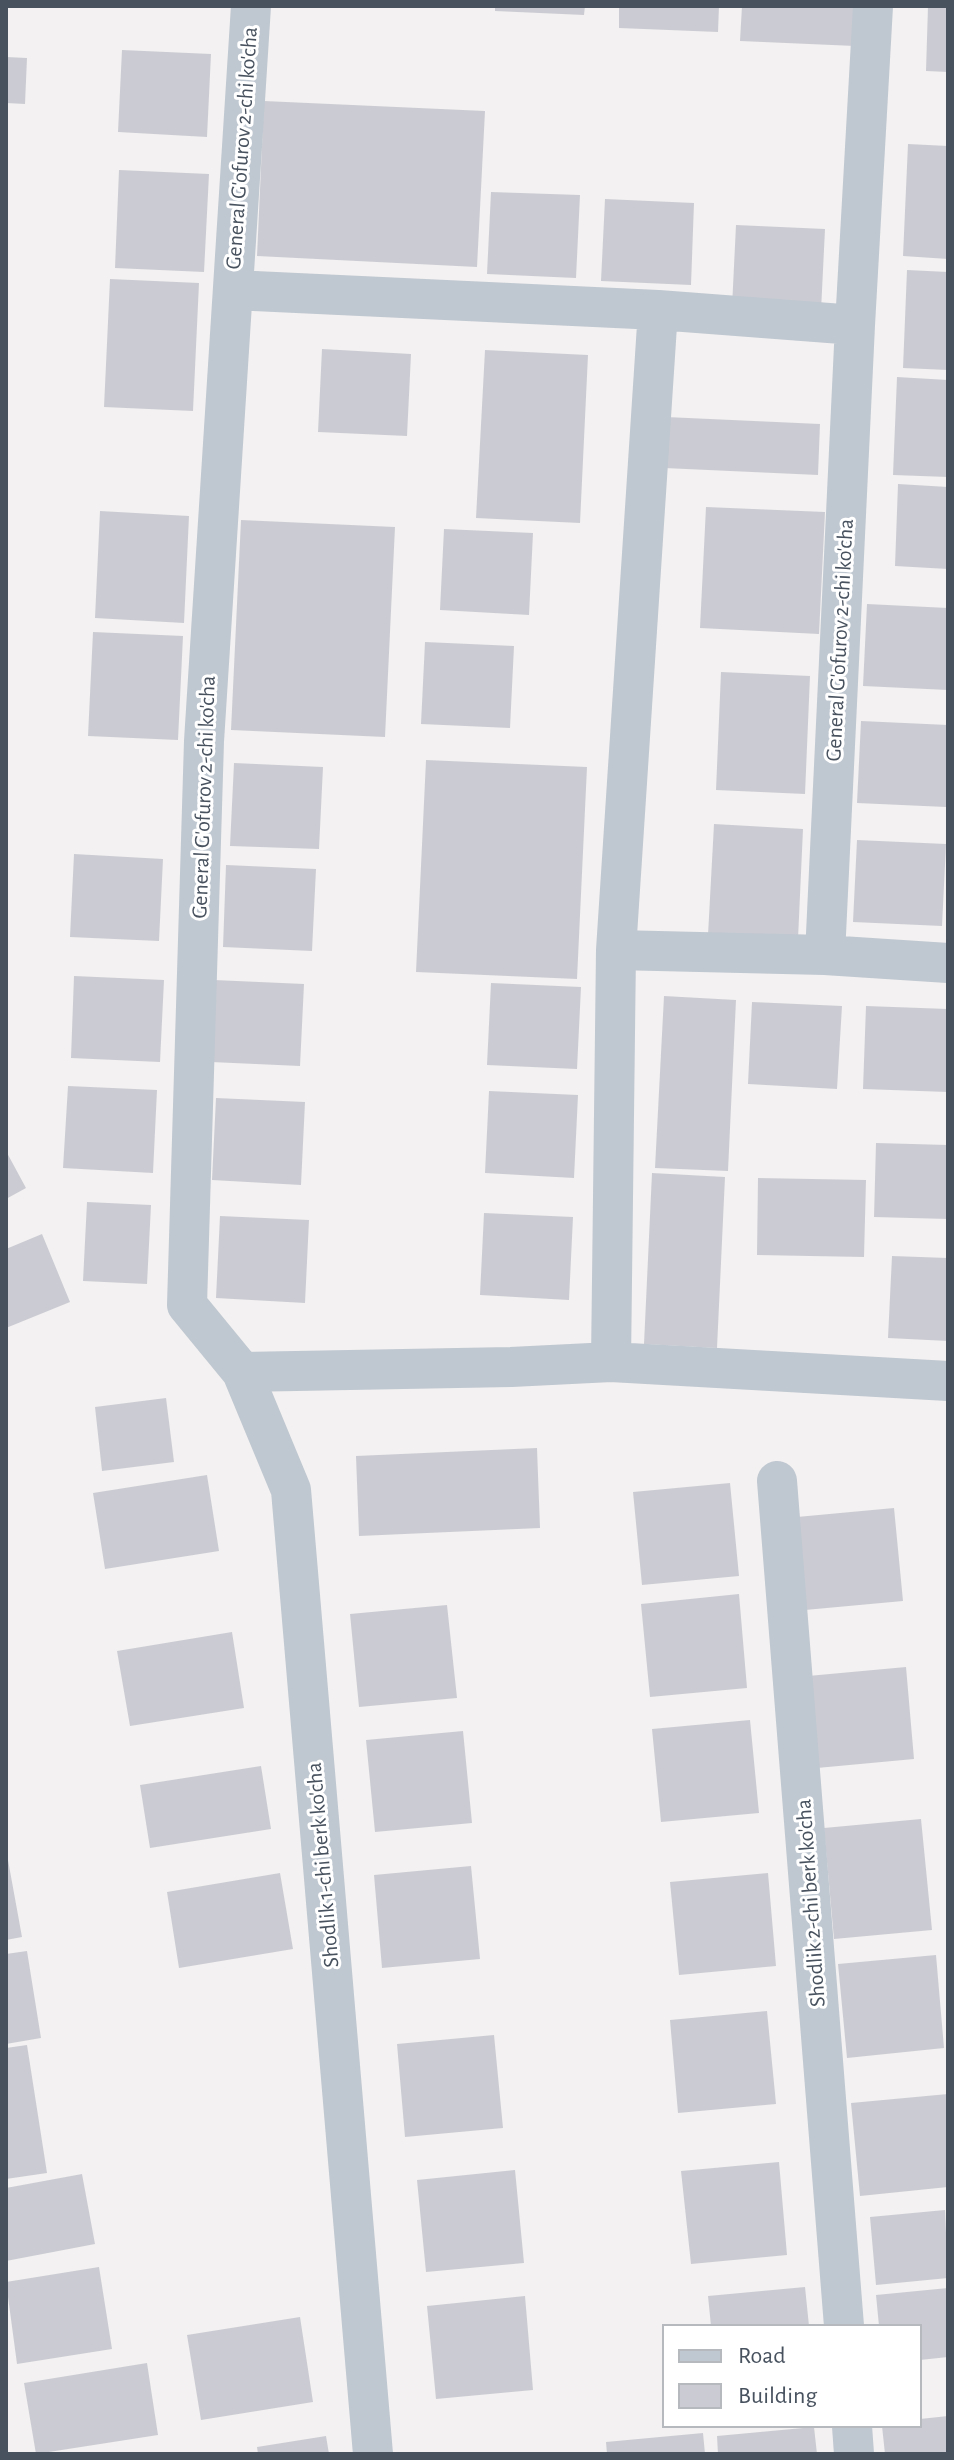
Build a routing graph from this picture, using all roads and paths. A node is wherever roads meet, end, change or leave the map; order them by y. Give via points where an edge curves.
1 (251, 6) edge
2 (873, 6) edge
3 (233, 290) junction
4 (658, 310) junction
5 (855, 325) junction
6 (616, 950) junction
7 (825, 955) junction
8 (948, 963) edge
9 (187, 1305) joint
10 (611, 1362) junction
11 (242, 1372) junction
12 (948, 1381) edge
13 (777, 1481) dead end
14 (844, 2324) edge
15 (852, 2428) edge
16 (373, 2454) edge
17 (854, 2454) edge

1 - 3 street, General G'ofurov 2-chi ko'cha
2 - 5 street, General G'ofurov 2-chi ko'cha
3 - 4 street, General G'ofurov 2-chi ko'cha
3 - 9 street, General G'ofurov 2-chi ko'cha via 204,741
4 - 5 street, General G'ofurov 2-chi ko'cha
4 - 6 street
5 - 7 street, General G'ofurov 2-chi ko'cha
6 - 7 street
6 - 10 street
7 - 8 street
9 - 11 street, Shodlik 1-chi berk ko'cha
10 - 11 street
10 - 12 street
11 - 16 street, Shodlik 1-chi berk ko'cha via 291,1490
13 - 14 street, Shodlik 2-chi berk ko'cha
15 - 17 street

